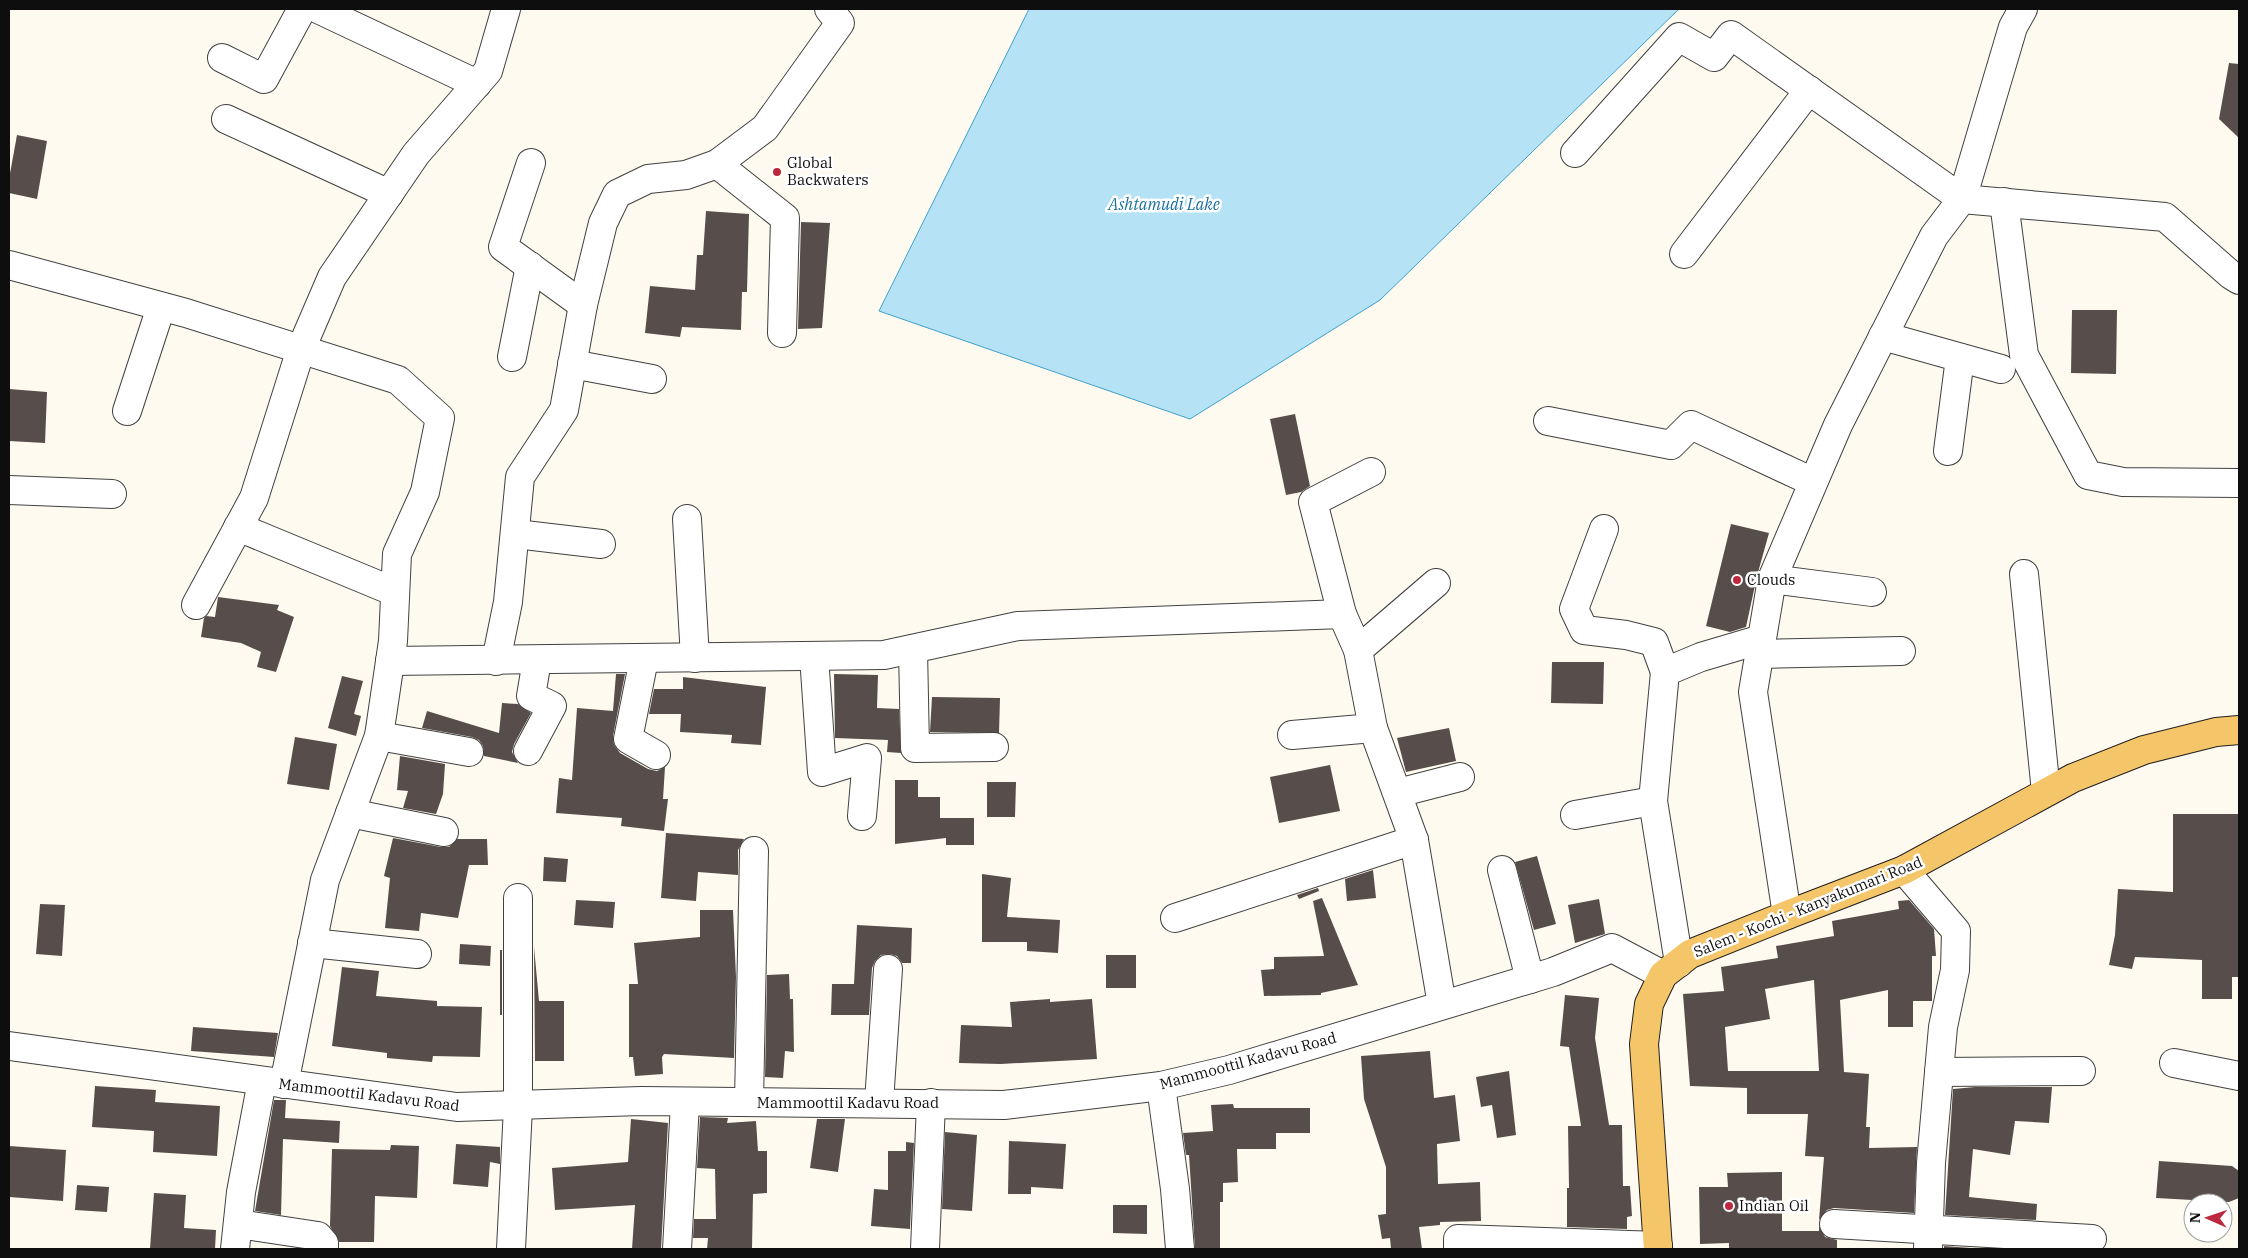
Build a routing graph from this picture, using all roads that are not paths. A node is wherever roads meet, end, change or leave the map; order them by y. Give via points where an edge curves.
1 (302, 9) edge
2 (318, 9) edge
3 (506, 9) edge
4 (828, 9) edge
5 (2023, 9) edge
6 (222, 58) dead end
7 (477, 84) junction
8 (1808, 90) junction
9 (226, 119) dead end
10 (1575, 153) dead end
11 (530, 163) dead end
12 (718, 164) junction
13 (389, 194) junction
14 (1962, 199) junction
15 (2004, 202) junction
16 (1684, 254) dead end
17 (9, 265) edge
18 (530, 266) junction
19 (2239, 280) edge
20 (582, 305) junction
21 (161, 306) junction
22 (782, 333) dead end
23 (1883, 336) junction
24 (301, 349) junction
25 (512, 358) dead end
26 (1960, 358) junction
27 (572, 364) junction
28 (2001, 369) dead end
29 (652, 379) dead end
30 (127, 411) dead end
31 (1548, 421) dead end
32 (1948, 452) dead end
33 (1371, 472) dead end
34 (1813, 482) junction
35 (2239, 483) edge
36 (9, 490) edge
37 (112, 494) dead end
38 (687, 519) dead end
39 (238, 527) junction
40 (1604, 529) dead end
41 (516, 534) junction
42 (601, 544) dead end
43 (2024, 574) dead end
44 (1772, 579) junction
45 (1436, 583) dead end
46 (395, 592) junction
47 (1872, 592) dead end
48 (196, 605) dead end
49 (1342, 614) junction
50 (1761, 646) junction
51 (913, 649) junction
52 (1358, 650) junction
53 (1901, 651) dead end
54 (814, 656) junction
55 (644, 658) junction
56 (695, 658) junction
57 (537, 660) junction
58 (390, 661) junction
59 (496, 661) junction
60 (1665, 672) junction
61 (1373, 728) junction
62 (2239, 730) edge
63 (1292, 735) dead end
64 (379, 736) junction
65 (994, 747) dead end
66 (528, 751) dead end
67 (470, 752) dead end
68 (656, 755) dead end
69 (1460, 777) dead end
70 (2046, 792) junction
71 (1398, 793) junction
72 (1652, 801) junction
73 (350, 813) junction
74 (1575, 815) dead end
75 (862, 816) dead end
76 (444, 832) dead end
77 (1414, 840) junction
78 (754, 851) dead end
79 (1502, 870) dead end
80 (1904, 870) junction
81 (518, 898) dead end
82 (1786, 915) junction
83 (1175, 918) dead end
84 (312, 943) junction
85 (417, 954) dead end
86 (888, 969) dead end
87 (1671, 969) junction
88 (1530, 979) junction
89 (1442, 1005) junction
90 (9, 1046) edge
91 (2174, 1064) dead end
92 (2081, 1071) dead end
93 (1939, 1072) junction
94 (2239, 1076) edge
95 (273, 1083) junction
96 (1161, 1086) junction
97 (749, 1102) junction
98 (879, 1102) junction
99 (685, 1103) junction
100 (931, 1104) junction
101 (518, 1106) junction
102 (1834, 1224) dead end
103 (236, 1236) edge
104 (2092, 1238) dead end
105 (1928, 1239) edge
106 (2016, 1242) edge
107 (1658, 1248) edge
108 (324, 1249) edge
109 (512, 1249) edge
110 (677, 1249) edge
111 (925, 1249) edge
112 (1180, 1249) edge
113 (1458, 1249) edge

1 - 6 street via 264,80
2 - 7 street
3 - 7 street via 488,71
4 - 12 street via 840,23 796,87 765,128
5 - 14 street via 2013,27
7 - 13 street via 416,154
8 - 10 street via 1731,35 1714,57 1679,37
8 - 14 street
8 - 16 street
9 - 13 street
11 - 18 street via 503,247
12 - 20 street via 686,175 648,179 616,194 603,223
12 - 22 street via 785,218
13 - 24 street via 332,276
14 - 15 street
14 - 23 street via 1934,236
15 - 19 street via 2165,217
15 - 35 street via 2024,355 2088,475 2123,482
17 - 21 street
18 - 20 street
18 - 25 street
20 - 27 street
21 - 24 street
21 - 30 street
23 - 26 street
23 - 34 street
24 - 39 street via 254,498
24 - 46 street via 398,380 440,418 425,492 396,554
26 - 28 street
26 - 32 street
27 - 29 street
27 - 41 street via 564,410 520,477
31 - 34 street via 1671,445 1691,425
33 - 49 street via 1313,502
34 - 44 street
36 - 37 street
38 - 56 street
39 - 46 street
39 - 48 street
40 - 60 street via 1574,609 1584,630 1654,642
41 - 42 street
41 - 59 street via 508,602
43 - 70 street
44 - 47 street
44 - 50 street
45 - 52 street
46 - 58 street
49 - 51 street via 1018,626
49 - 52 street
50 - 53 street
50 - 60 street via 1701,657
50 - 82 street via 1753,692
51 - 54 street via 884,655
51 - 65 street via 914,748
52 - 61 street
54 - 56 street
54 - 75 street via 822,772 867,758
55 - 56 street
55 - 57 street
55 - 68 street via 628,739
57 - 59 street
57 - 66 street via 531,696 552,706
58 - 59 street
58 - 64 street
60 - 72 street
61 - 63 street
61 - 71 street
62 - 70 main road, Salem - Kochi - Kanyakumari Road via 2216,732 2144,750
64 - 67 street
64 - 73 street
69 - 71 street
70 - 80 main road, Salem - Kochi - Kanyakumari Road
71 - 77 street
72 - 74 street
72 - 87 street
73 - 76 street
73 - 84 street via 324,880
77 - 83 street
77 - 89 street
78 - 97 street
79 - 88 street
80 - 82 main road, Salem - Kochi - Kanyakumari Road
80 - 93 street via 1956,931 1955,970
81 - 101 street
82 - 87 main road, Salem - Kochi - Kanyakumari Road via 1690,954
84 - 85 street
84 - 95 street
86 - 98 street
87 - 88 street, Mammoottil Kadavu Road via 1612,948
87 - 107 main road via 1649,1004 1644,1044
88 - 89 street, Mammoottil Kadavu Road
89 - 96 street, Mammoottil Kadavu Road via 1229,1070
90 - 95 street, Mammoottil Kadavu Road
91 - 94 street
92 - 93 street
93 - 105 street
95 - 101 street, Mammoottil Kadavu Road via 427,1105
95 - 103 street via 241,1192
96 - 100 street, Mammoottil Kadavu Road via 1004,1105
96 - 112 street
97 - 98 street, Mammoottil Kadavu Road
97 - 99 street, Mammoottil Kadavu Road
98 - 100 street, Mammoottil Kadavu Road
99 - 101 street, Mammoottil Kadavu Road via 641,1101
99 - 110 street
100 - 111 street
101 - 109 street
102 - 105 street
103 - 108 street via 318,1236 324,1243
104 - 106 street
105 - 106 street
107 - 113 street via 1458,1239

